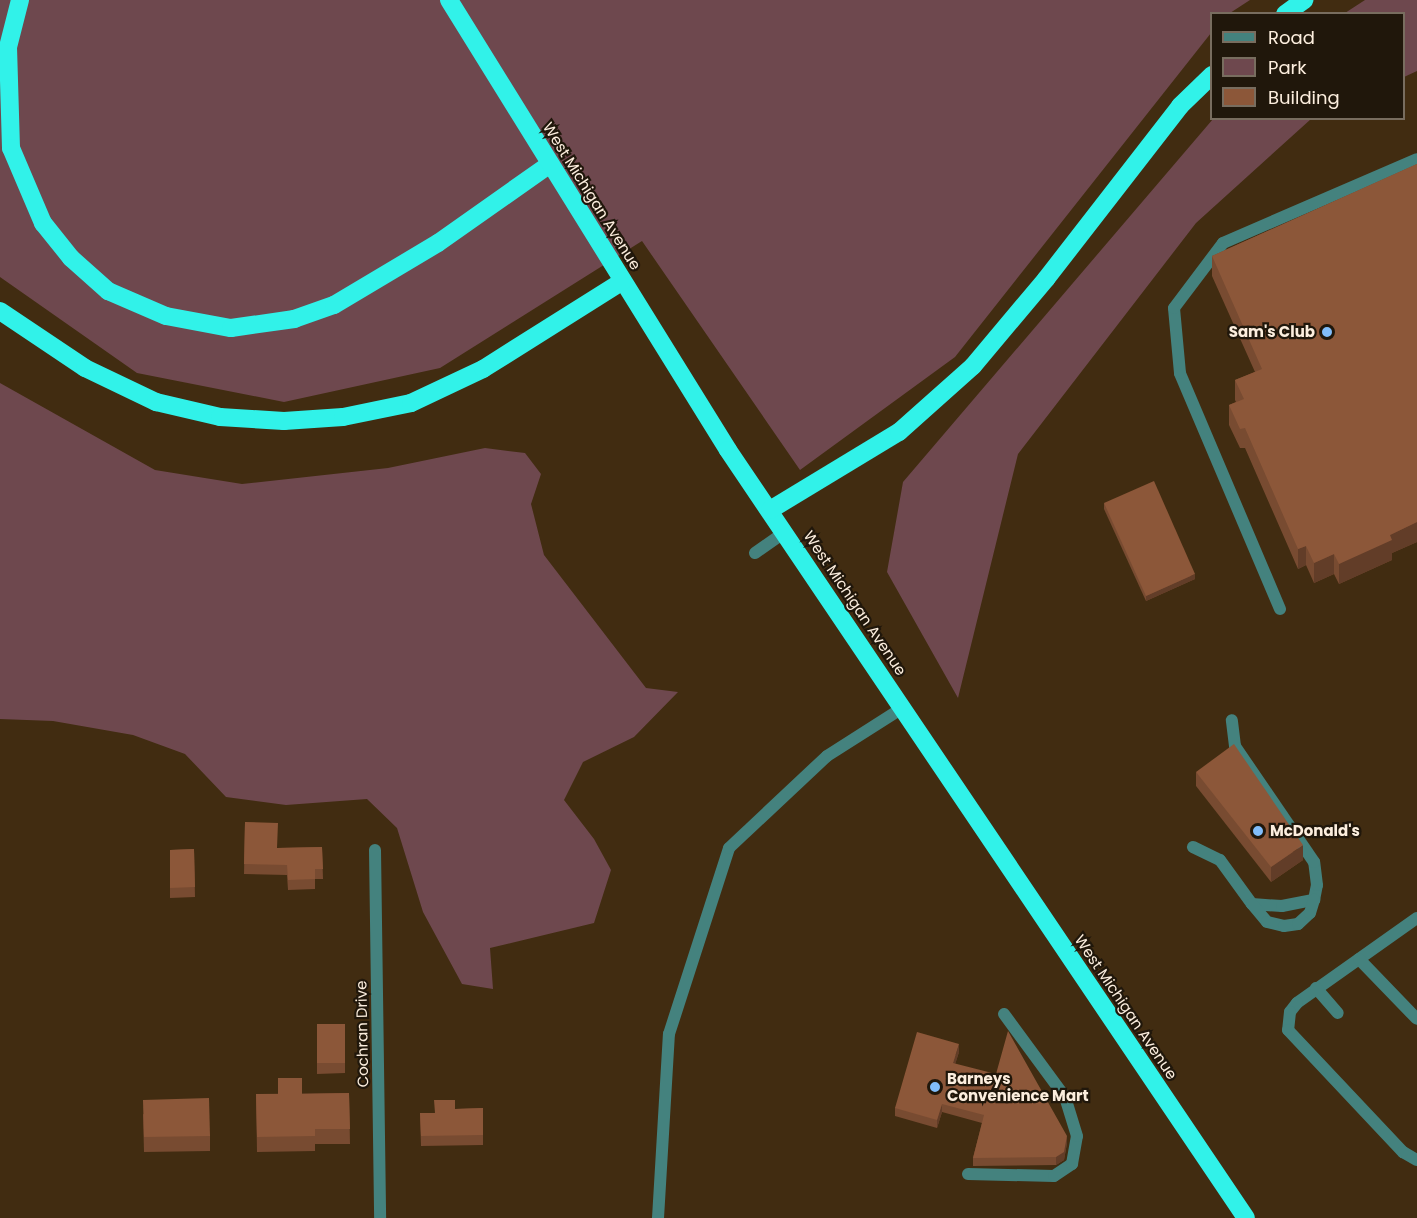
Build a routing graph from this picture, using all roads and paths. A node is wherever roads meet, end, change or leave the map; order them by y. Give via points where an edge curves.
1 (20, 0) edge
2 (449, 0) edge
3 (1304, 0) edge
4 (1288, 12) edge
5 (1210, 77) edge
6 (1417, 159) edge
7 (550, 164) junction
8 (623, 281) junction
9 (0, 311) edge
10 (770, 510) junction
11 (785, 532) junction
12 (755, 553) dead end
13 (1280, 609) dead end
14 (904, 707) junction
15 (1232, 720) dead end
16 (1192, 847) dead end
17 (375, 850) dead end
18 (1314, 900) junction
19 (1252, 904) junction
20 (1417, 918) edge
21 (1359, 959) junction
22 (1316, 988) junction
23 (1338, 1013) dead end
24 (1004, 1014) dead end
25 (1417, 1019) edge
26 (1417, 1160) edge
27 (968, 1174) dead end
28 (380, 1218) edge
29 (658, 1218) edge
30 (1246, 1218) edge

1 - 7 highway via 8,47 11,148 43,223 71,258 108,291 166,316 231,328 294,319 334,305 438,243
2 - 7 highway, West Michigan Avenue
3 - 4 highway
5 - 10 highway via 1180,106 973,366 899,432
6 - 13 street via 1223,243 1174,308 1180,374
7 - 8 highway, West Michigan Avenue
8 - 9 highway via 483,369 411,403 343,417 284,421 220,417 156,402 85,368
8 - 10 highway, West Michigan Avenue
10 - 11 highway, West Michigan Avenue
11 - 12 street
11 - 14 highway, West Michigan Avenue
14 - 29 street via 827,756 729,848 669,1034
14 - 30 highway, West Michigan Avenue
15 - 18 street via 1235,746 1314,862
16 - 19 street via 1220,860
17 - 28 street, Cochran Drive
18 - 19 street via 1282,906
18 - 19 street via 1310,913 1298,924 1284,926 1267,922
20 - 21 street
21 - 22 street
21 - 25 street
22 - 23 street
22 - 26 street via 1290,1012 1288,1030 1403,1152
24 - 27 street via 1065,1097 1077,1136 1072,1164 1054,1176

